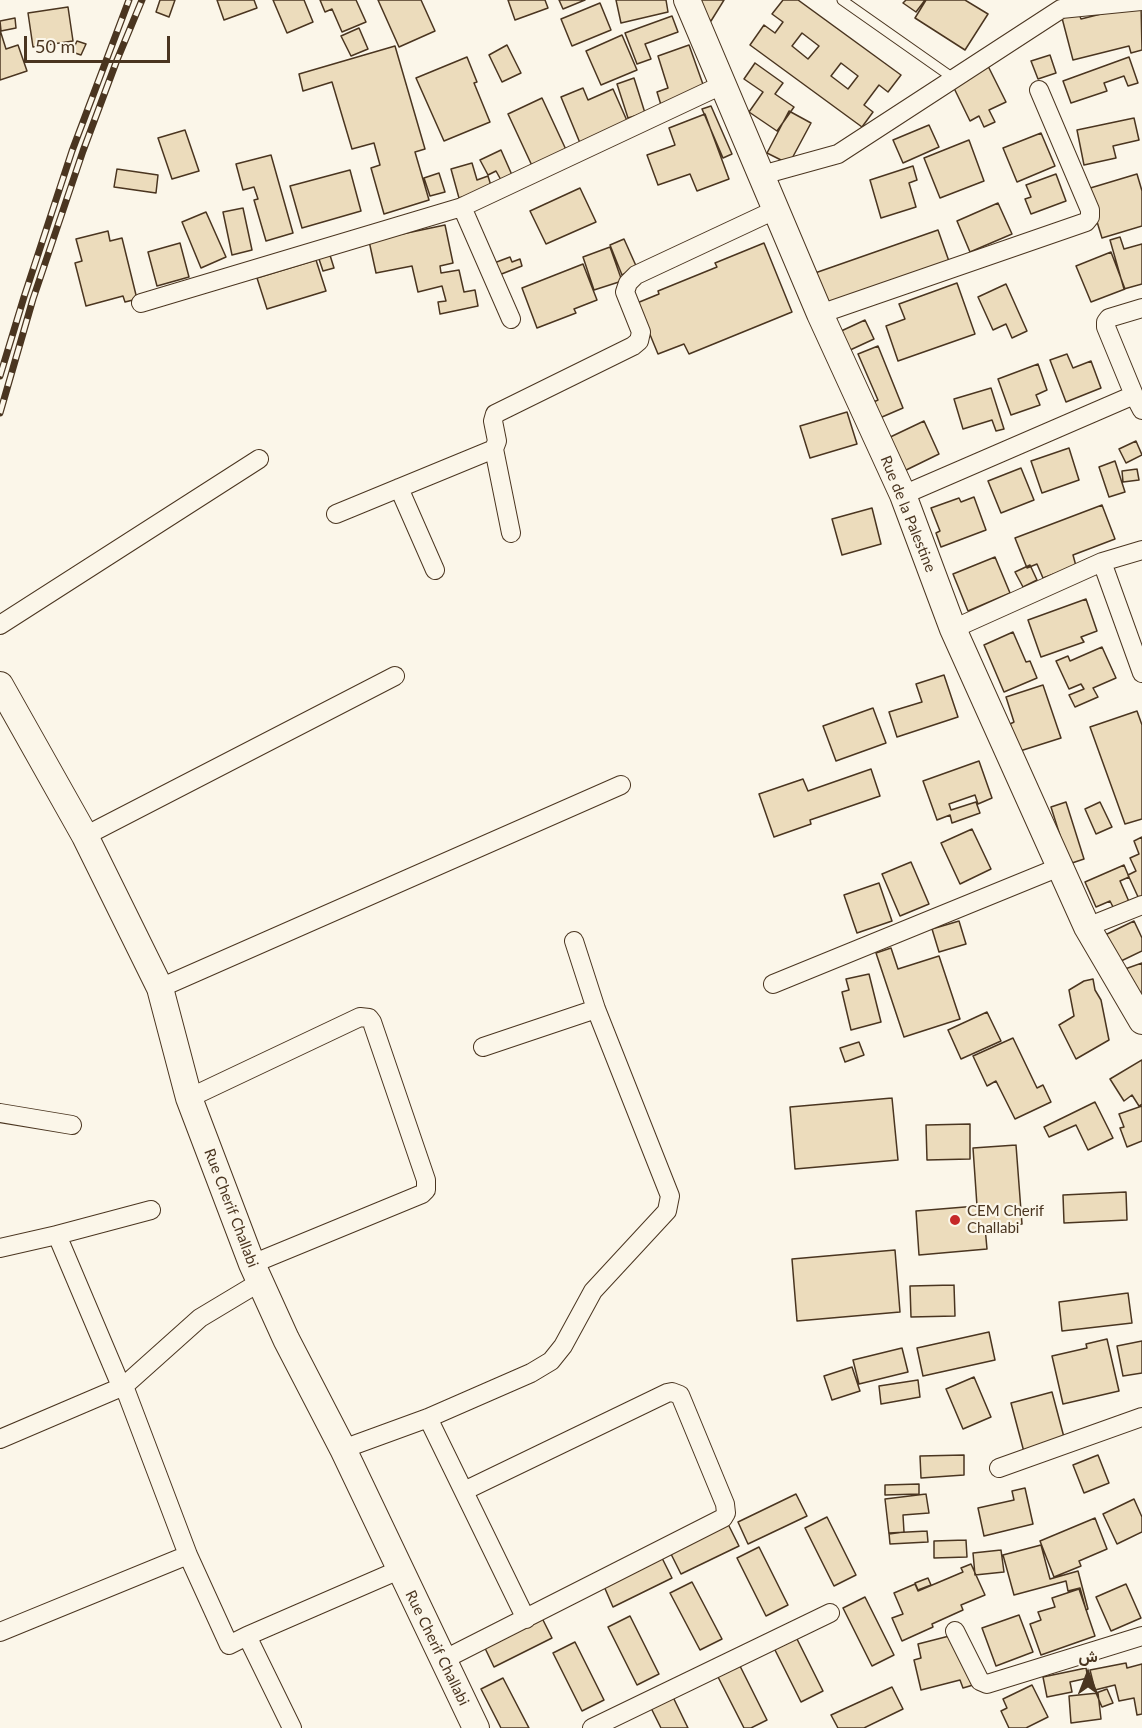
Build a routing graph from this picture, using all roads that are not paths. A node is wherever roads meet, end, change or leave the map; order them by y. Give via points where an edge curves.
1 (687, 0) edge
2 (842, 0) edge
3 (1142, 1) edge
4 (1060, 5) edge
5 (953, 78) junction
6 (724, 84) junction
7 (1039, 90) dead end
8 (762, 175) junction
9 (462, 207) junction
10 (777, 209) junction
11 (141, 303) dead end
12 (1142, 308) edge
13 (820, 314) junction
14 (511, 319) dead end
15 (1138, 403) edge
16 (494, 449) junction
17 (259, 459) dead end
18 (399, 488) junction
19 (903, 495) junction
20 (336, 514) dead end
21 (511, 533) dead end
22 (1142, 550) edge
23 (1102, 562) junction
24 (435, 570) dead end
25 (0, 625) edge
26 (953, 629) junction
27 (1142, 673) edge
28 (395, 676) dead end
29 (0, 685) edge
30 (621, 785) dead end
31 (85, 836) junction
32 (1062, 866) junction
33 (1142, 905) edge
34 (1088, 927) junction
35 (574, 941) dead end
36 (773, 984) dead end
37 (160, 988) junction
38 (596, 1010) junction
39 (1140, 1011) edge
40 (483, 1047) dead end
41 (189, 1098) junction
42 (0, 1113) edge
43 (72, 1125) dead end
44 (151, 1210) dead end
45 (57, 1235) junction
46 (0, 1248) edge
47 (256, 1273) junction
48 (124, 1386) junction
49 (1142, 1417) edge
50 (428, 1418) junction
51 (0, 1439) edge
52 (343, 1449) junction
53 (999, 1468) dead end
54 (464, 1491) junction
55 (188, 1555) junction
56 (399, 1570) junction
57 (830, 1613) dead end
58 (526, 1620) junction
59 (0, 1632) edge
60 (955, 1632) dead end
61 (247, 1636) junction
62 (1142, 1636) edge
63 (443, 1660) junction
64 (292, 1728) edge
65 (476, 1728) edge
66 (592, 1728) edge

1 - 6 street, Rue de la Palestine
2 - 5 lane
3 - 4 street
4 - 5 street
5 - 8 street via 838,154
6 - 8 street, Rue de la Palestine
6 - 9 street
7 - 13 street via 1090,210 1086,222
8 - 10 street, Rue de la Palestine
9 - 11 street
9 - 14 street
10 - 13 street, Rue de la Palestine
10 - 16 street via 636,275 625,292 641,332 639,341 495,414
12 - 15 street via 1106,322
13 - 19 street, Rue de la Palestine
15 - 19 street
16 - 18 street
16 - 21 street
17 - 25 street
18 - 20 street
18 - 24 street
19 - 26 street, Rue de la Palestine
22 - 23 street
23 - 26 street
23 - 27 street
26 - 32 street, Rue de la Palestine
28 - 31 street
29 - 31 street, Rue Cherif Challabi
30 - 37 street
31 - 37 street, Rue Cherif Challabi
32 - 34 street, Rue de la Palestine
32 - 36 street
33 - 34 street
34 - 39 street, Rue de la Palestine
35 - 38 street
37 - 41 street, Rue Cherif Challabi
38 - 40 street
38 - 50 street via 670,1196 667,1211 593,1291 551,1360 531,1373
41 - 47 street, Rue Cherif Challabi
41 - 47 street via 360,1017 372,1022 426,1180 426,1190
42 - 43 street
44 - 45 street
45 - 46 street
45 - 48 street
47 - 48 street
47 - 52 street, Rue Cherif Challabi
48 - 51 street
48 - 55 street
49 - 53 street
50 - 52 street
50 - 54 street
52 - 56 street, Rue Cherif Challabi
54 - 58 street
54 - 58 street via 667,1393 680,1395 725,1504 723,1518
55 - 59 street
55 - 61 street via 230,1646
56 - 61 street
56 - 63 street, Rue Cherif Challabi
57 - 66 street
58 - 63 street
60 - 62 street via 980,1681 987,1684
61 - 64 street
63 - 65 street, Rue Cherif Challabi

